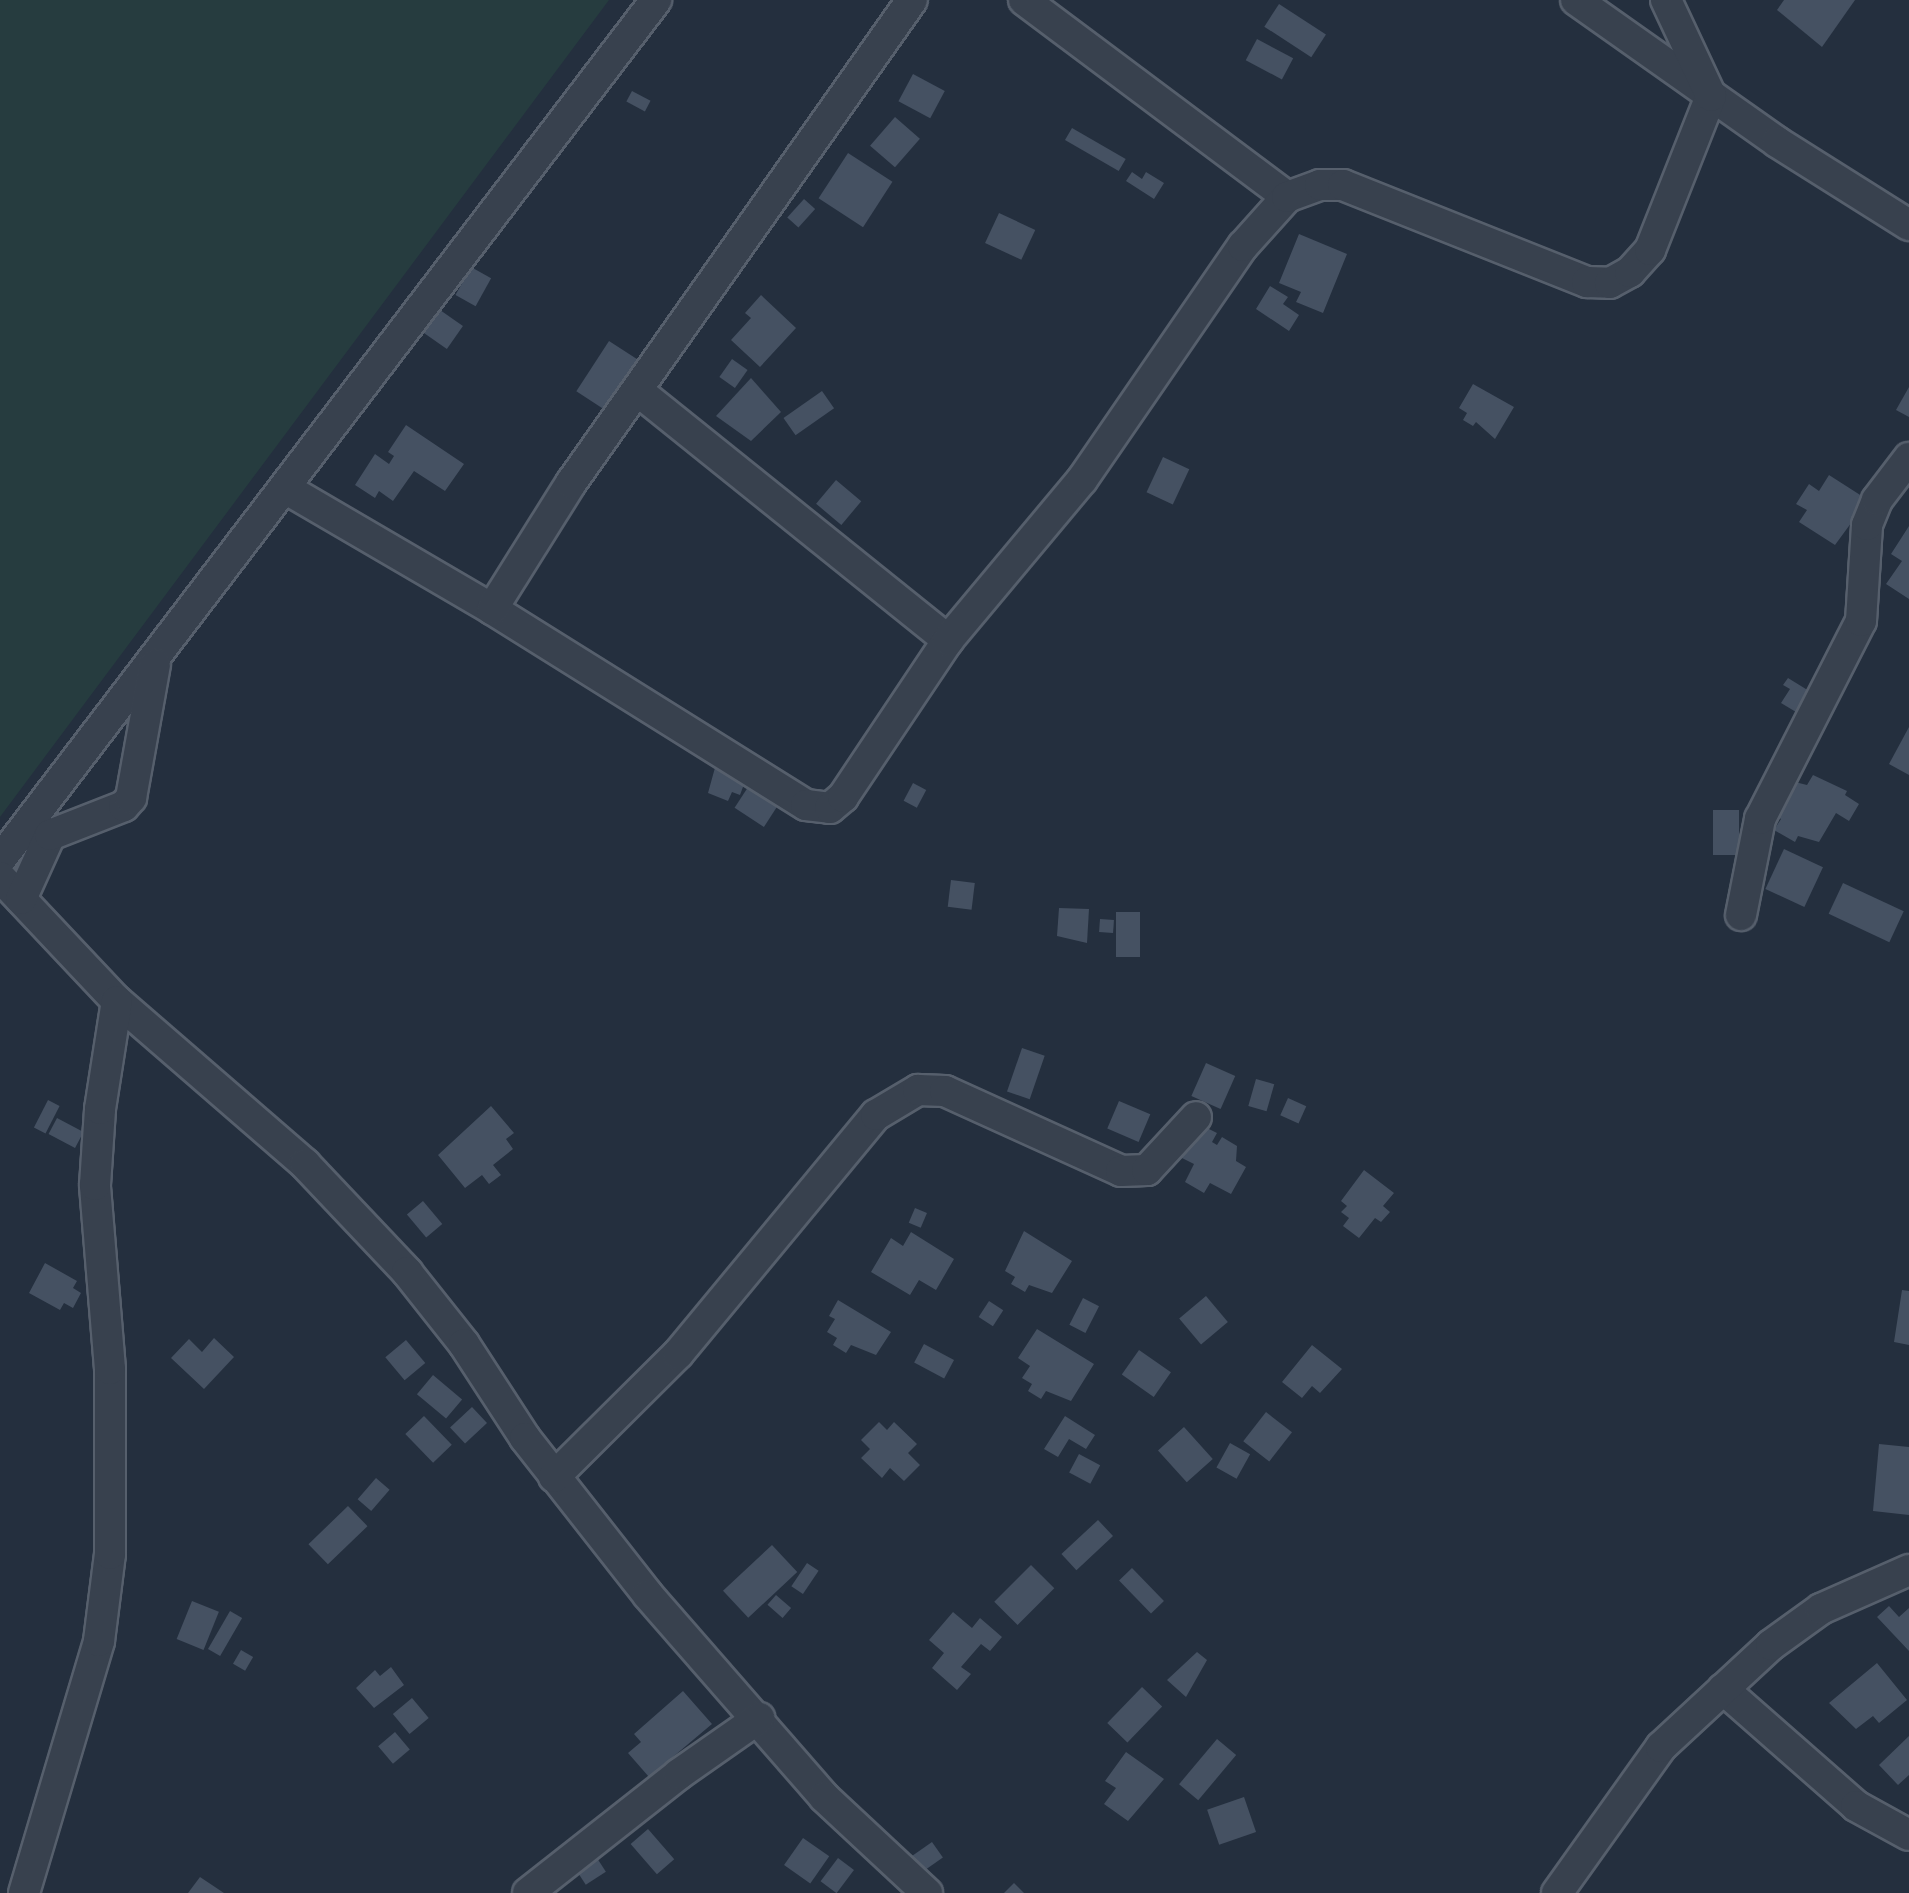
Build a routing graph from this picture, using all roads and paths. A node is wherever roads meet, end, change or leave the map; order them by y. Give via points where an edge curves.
1 (656, 0) edge
2 (912, 0) edge
3 (1024, 0) edge
4 (1576, 0) edge
5 (1666, 0) edge
6 (1711, 96) junction
7 (1287, 197) junction
8 (1909, 225) edge
9 (638, 391) junction
10 (1909, 458) edge
11 (285, 488) junction
12 (492, 609) junction
13 (948, 640) junction
14 (155, 662) junction
15 (0, 860) edge
16 (0, 877) edge
17 (21, 899) junction
18 (1741, 915) dead end
19 (117, 1001) junction
20 (1196, 1117) dead end
21 (554, 1477) junction
22 (1909, 1570) edge
23 (1723, 1689) junction
24 (759, 1718) junction
25 (1909, 1835) edge
26 (24, 1893) edge
27 (528, 1893) edge
28 (927, 1893) edge
29 (1557, 1893) edge

1 - 11 street
2 - 9 street
3 - 7 street
4 - 6 street
5 - 6 street
6 - 7 street via 1650,250 1630,272 1610,283 1587,282 1510,255 1343,185 1320,185
6 - 8 street
7 - 13 street via 1243,246 1082,480
9 - 12 street via 571,483
9 - 13 street
10 - 18 street via 1877,500 1867,525 1861,621 1760,819
11 - 12 street
11 - 14 street
12 - 13 street via 806,805 830,808 843,797
14 - 15 street
14 - 17 street via 131,798 124,806 50,835
16 - 17 street
17 - 19 street
19 - 21 street via 305,1164 378,1241 464,1344
19 - 26 street via 100,1109 95,1185 110,1369 110,1554 99,1641
20 - 21 street via 1147,1170 1121,1171 945,1091 918,1090 876,1115 678,1354
21 - 24 street via 648,1595
22 - 23 street via 1821,1609
23 - 25 street via 1856,1806
23 - 29 street via 1661,1747
24 - 27 street
24 - 28 street via 824,1797

